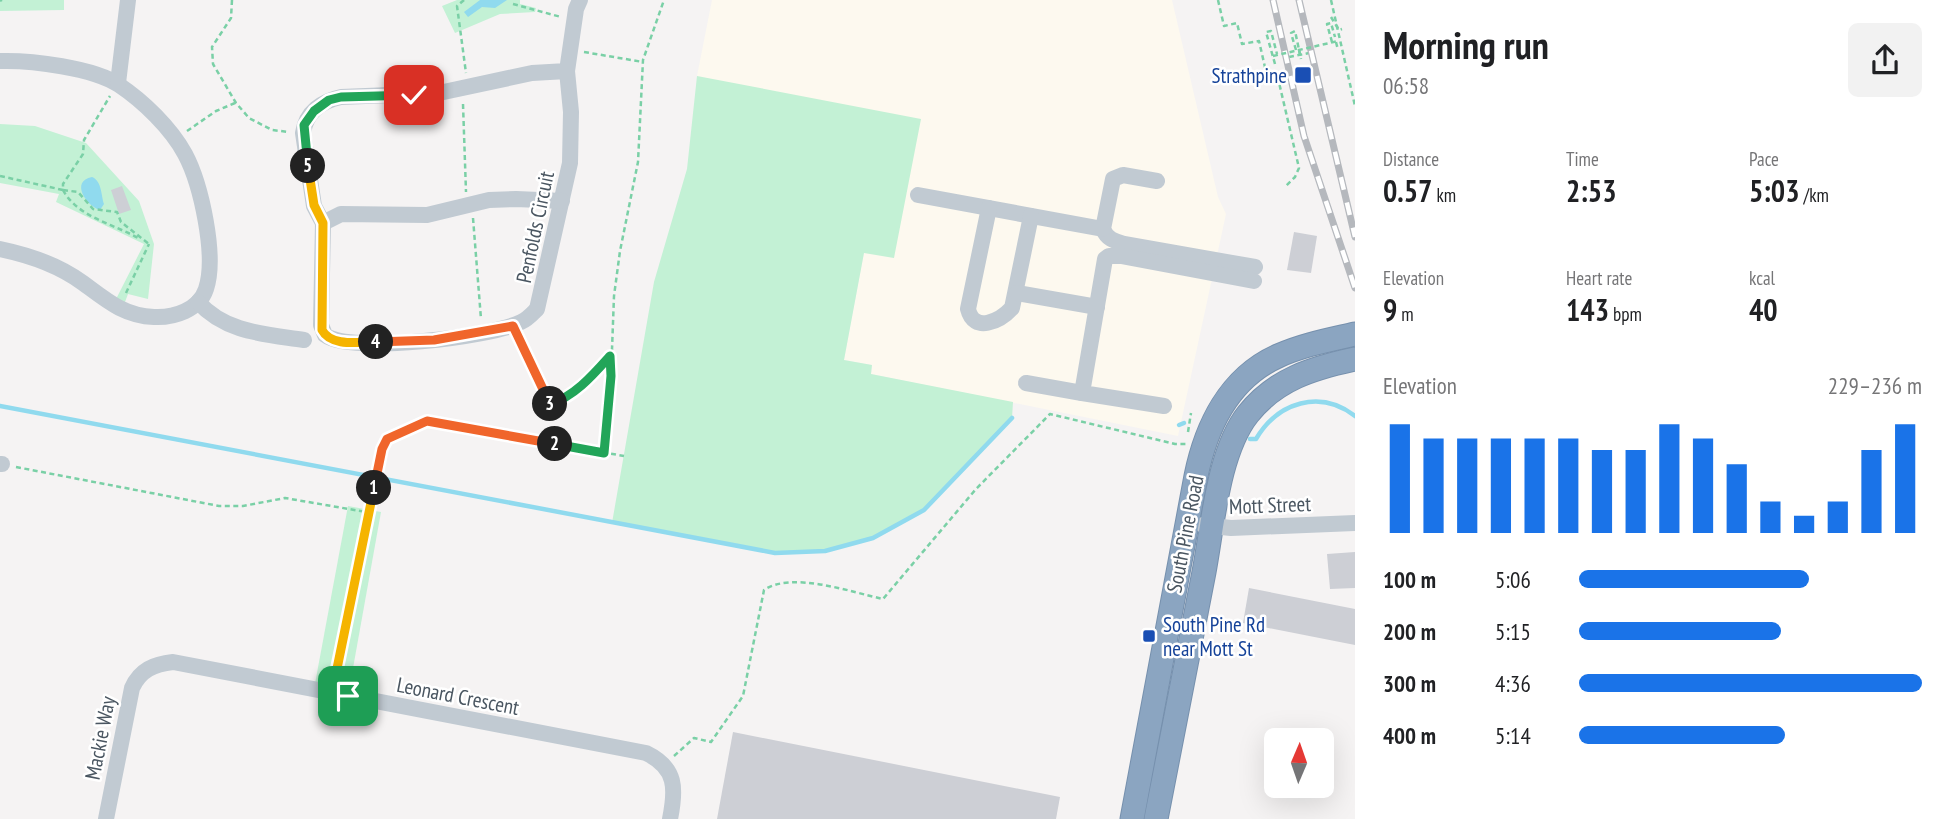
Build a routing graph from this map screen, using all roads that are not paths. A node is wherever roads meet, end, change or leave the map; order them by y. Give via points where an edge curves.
1 (128, 0) edge
2 (580, 0) edge
3 (0, 61) edge
4 (567, 71) junction
5 (118, 83) junction
6 (1157, 181) dead end
7 (918, 195) dead end
8 (562, 201) junction
9 (989, 208) junction
10 (1031, 216) junction
11 (323, 223) junction
12 (1108, 242) junction
13 (0, 249) edge
14 (1254, 274) dead end
15 (1017, 293) junction
16 (198, 302) junction
17 (1097, 307) junction
18 (1355, 334) edge
19 (304, 340) dead end
20 (1355, 359) edge
21 (1026, 383) dead end
22 (1082, 393) junction
23 (1164, 406) dead end
24 (1187, 522) junction
25 (1355, 523) edge
26 (1212, 526) junction
27 (145, 670) joint
28 (106, 819) edge
29 (670, 819) edge
30 (1132, 819) edge
31 (1156, 819) edge

1 - 5 street
2 - 4 street, Penfolds Circuit
3 - 5 street via 64,67
4 - 8 street, Penfolds Circuit via 572,141
4 - 11 street via 532,73 439,93 329,100 314,111 303,133 314,205
5 - 16 street via 177,141 192,171 208,241 209,274
6 - 12 street via 1123,174 1113,179
7 - 9 street
8 - 11 street via 489,200 427,215 341,215
8 - 11 street, Penfolds Circuit via 541,301 531,316 513,326 434,340 396,343 325,335 321,324
9 - 10 street
9 - 15 street via 970,315 976,322 992,323 1012,308
10 - 12 street
10 - 15 street
12 - 14 street via 1121,256
12 - 17 street
13 - 16 street via 50,265 118,309 139,316 186,312
15 - 17 street
16 - 19 street via 235,328
17 - 22 street
18 - 24 highway, South Pine Road via 1274,358 1237,386 1202,448
20 - 26 highway, South Pine Road via 1295,376 1271,390 1250,412 1233,438
21 - 22 street
22 - 23 street
24 - 26 street, Mott Street
24 - 30 highway, South Pine Road
25 - 26 street, Mott Street
26 - 31 highway, South Pine Road
27 - 28 street, Mackie Way via 130,694
27 - 29 street, Leonard Crescent via 161,664 185,664 641,752 664,765 674,784

